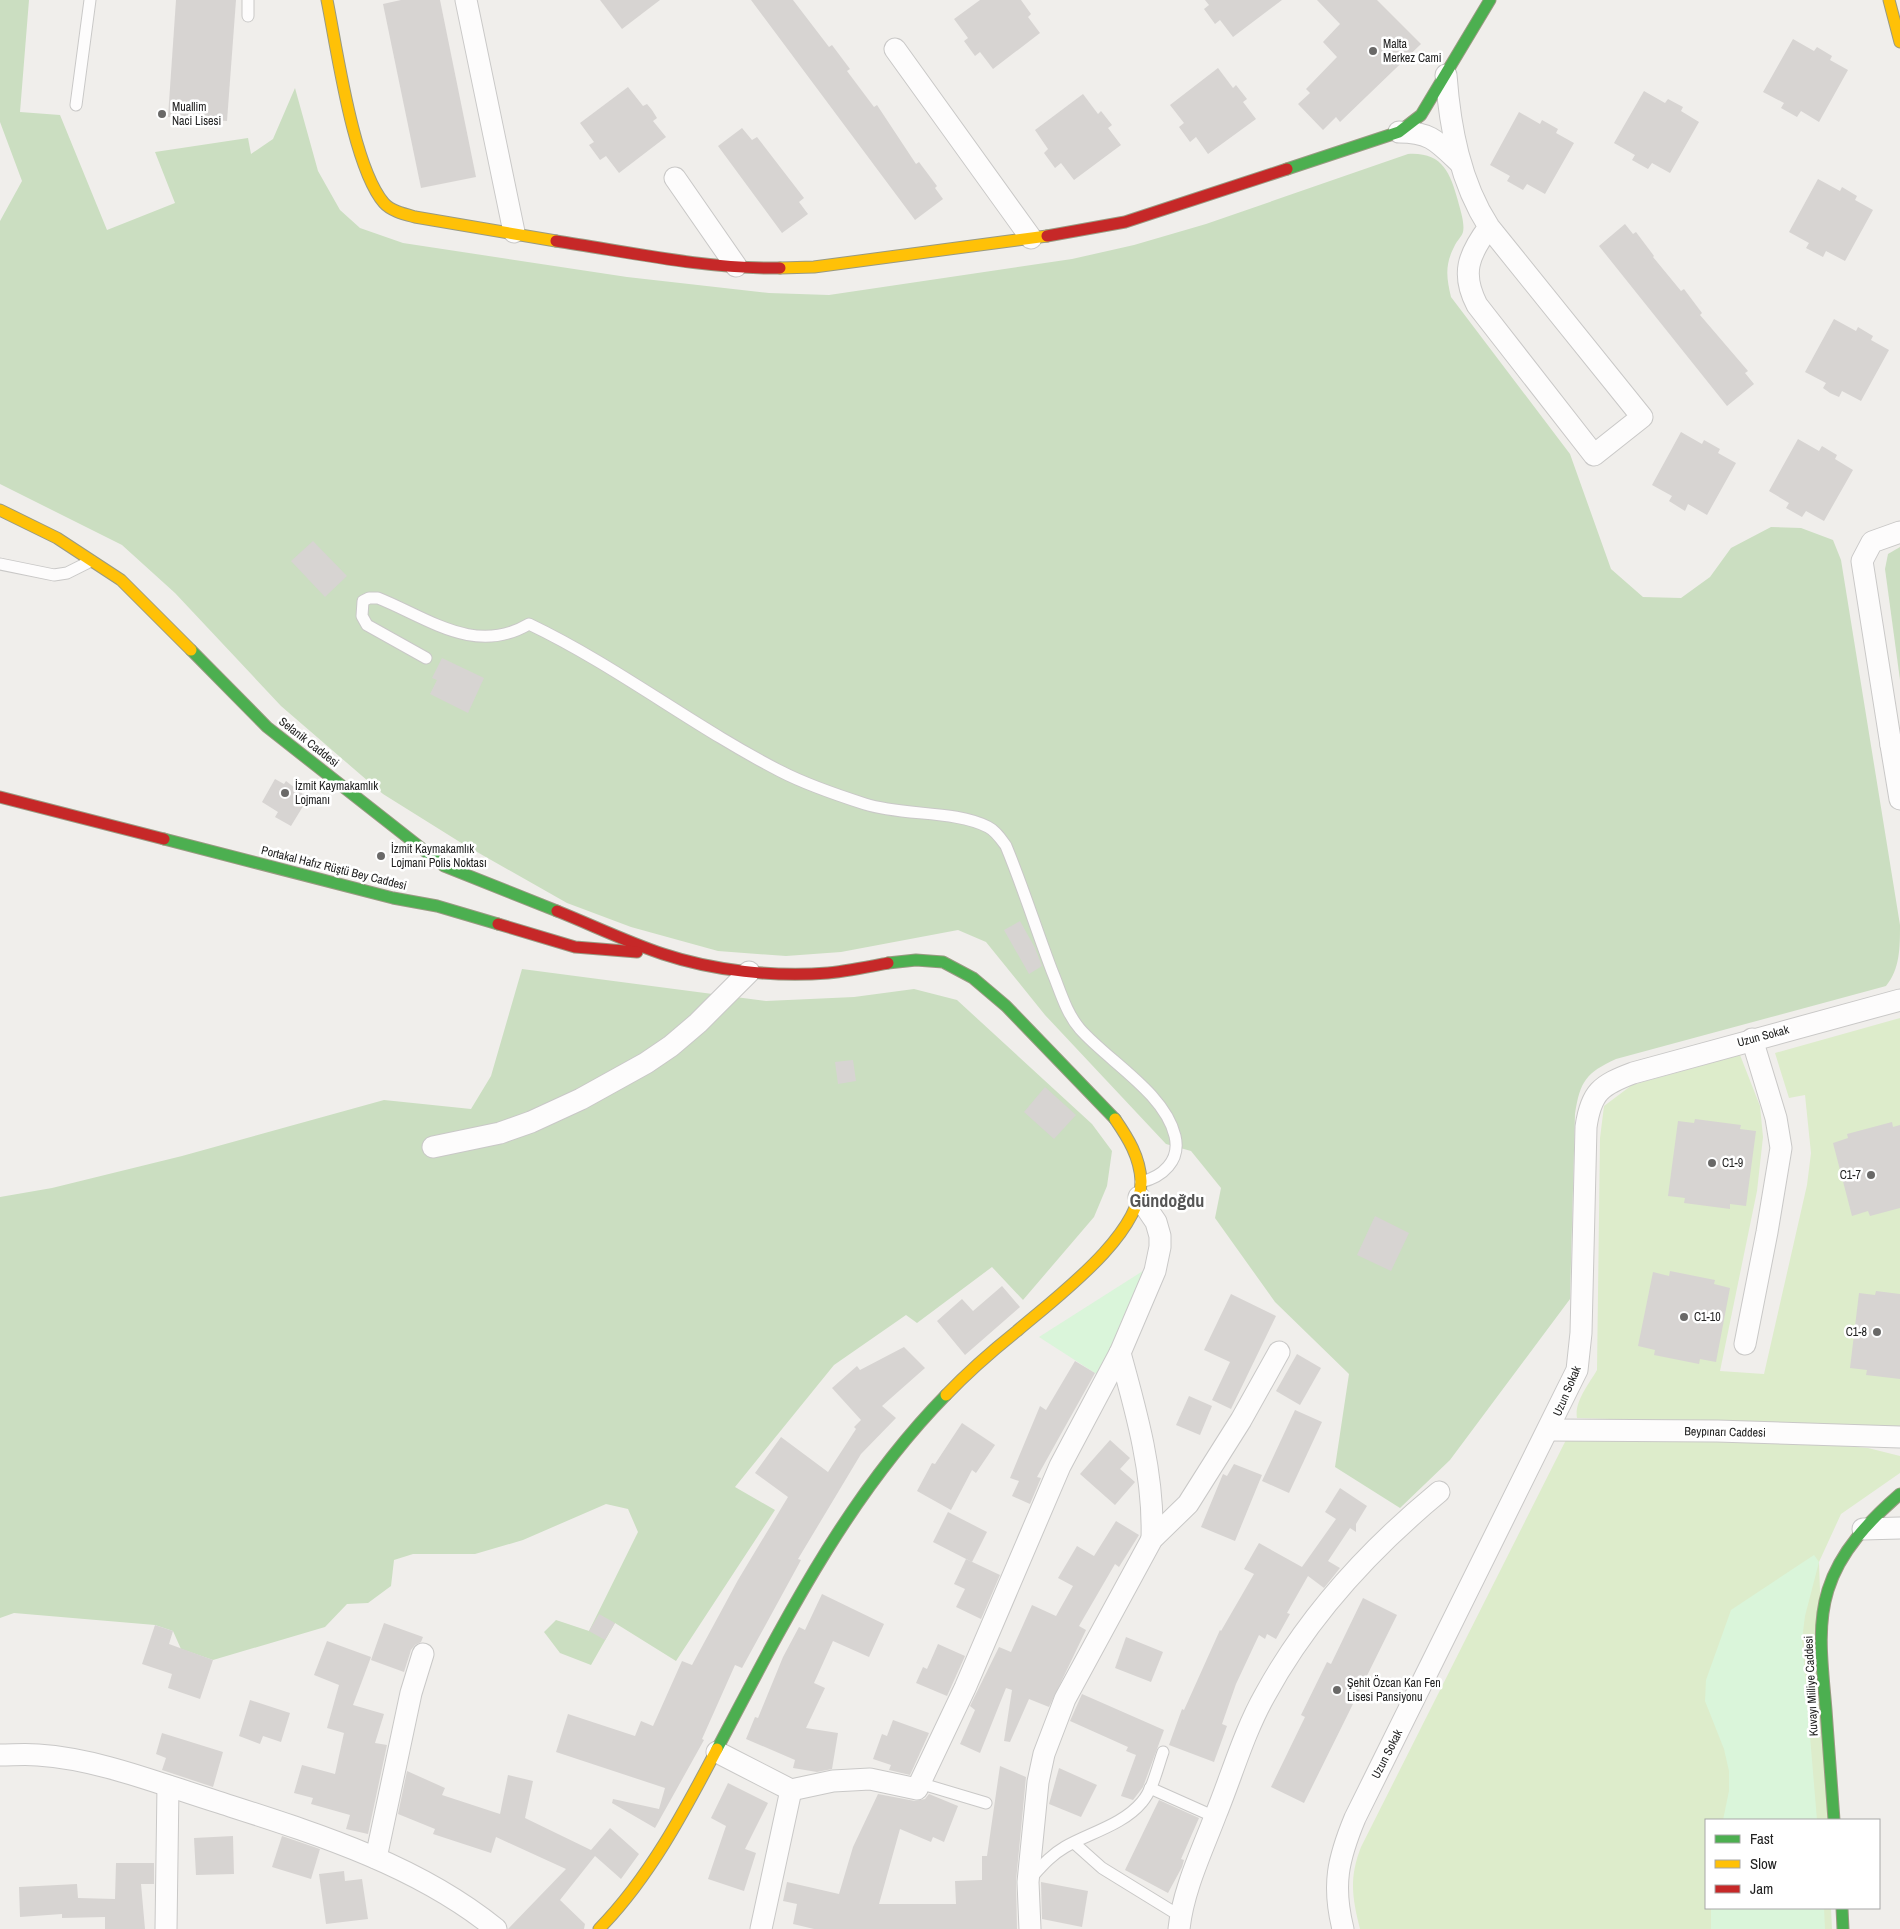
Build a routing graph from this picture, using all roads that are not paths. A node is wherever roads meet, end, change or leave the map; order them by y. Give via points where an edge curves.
1 (90, 0) edge
2 (248, 0) edge
3 (327, 0) edge
4 (466, 0) edge
5 (1490, 0) edge
6 (1889, 0) edge
7 (248, 16) dead end
8 (1900, 42) edge
9 (895, 49) dead end
10 (1446, 75) junction
11 (76, 105) dead end
12 (1399, 132) junction
13 (1459, 162) junction
14 (675, 178) dead end
15 (1489, 228) junction
16 (514, 232) junction
17 (1031, 238) junction
18 (736, 266) junction
19 (0, 510) edge
20 (1900, 532) edge
21 (93, 560) junction
22 (0, 564) edge
23 (426, 658) dead end
24 (1896, 745) edge
25 (0, 796) edge
26 (1900, 799) edge
27 (663, 954) junction
28 (749, 972) junction
29 (1900, 1000) edge
30 (1752, 1039) junction
31 (433, 1147) dead end
32 (1140, 1190) junction
33 (1745, 1344) dead end
34 (1279, 1352) dead end
35 (1120, 1353) junction
36 (1549, 1430) junction
37 (1900, 1437) edge
38 (1439, 1492) dead end
39 (1900, 1494) edge
40 (1900, 1528) edge
41 (1863, 1529) junction
42 (1152, 1539) junction
43 (423, 1654) dead end
44 (717, 1752) junction
45 (1163, 1752) dead end
46 (0, 1755) edge
47 (920, 1783) junction
48 (168, 1786) junction
49 (1150, 1788) junction
50 (791, 1790) junction
51 (986, 1803) dead end
52 (1215, 1817) junction
53 (1834, 1819) edge
54 (1074, 1843) junction
55 (376, 1858) junction
56 (1028, 1882) junction
57 (1842, 1909) edge
58 (1180, 1922) edge
59 (166, 1929) edge
60 (496, 1929) edge
61 (599, 1929) edge
62 (761, 1929) edge
63 (1030, 1929) edge
64 (1343, 1929) edge
65 (1843, 1929) edge

1 - 11 lane
2 - 7 lane
3 - 16 street via 367,175 383,203 413,217
4 - 16 street
5 - 10 street
6 - 8 street
9 - 17 street
10 - 12 street via 1421,115
10 - 13 street
12 - 13 street via 1418,132 1430,137
12 - 17 street via 1146,216 1096,229
13 - 15 street via 1475,205
14 - 18 street
15 - 15 street via 1642,417 1594,455 1477,305 1469,289 1467,272 1471,257
16 - 18 street via 609,250
17 - 18 street via 814,267
19 - 21 street, Selanik Caddesi
20 - 24 street via 1872,542 1862,561
21 - 22 lane via 67,573 54,575
21 - 27 street, Selanik Caddesi via 145,603 267,727 444,866
23 - 32 lane via 367,624 362,616 364,601 378,598 433,624 480,637 507,635 529,624 565,641 748,754 805,783 868,805 955,818 988,827 1006,846 1059,988 1079,1028 1154,1099 1176,1137 1174,1154 1165,1173
24 - 26 street
25 - 27 street, Portakal Hafız Rüştü Bey Caddesi via 393,898 437,906 575,947
27 - 28 street
28 - 31 street via 698,1023 646,1063 530,1122 500,1133
28 - 32 street via 803,975 920,961 940,962 966,971 980,981 1121,1127 1133,1144 1139,1162
29 - 30 street, Uzun Sokak
30 - 33 street via 1776,1118 1781,1148
30 - 36 street, Uzun Sokak via 1633,1073 1613,1081 1593,1096 1586,1127 1579,1362
32 - 35 street via 1156,1222 1160,1247 1155,1271
32 - 44 street via 1132,1216 1117,1238 1072,1284 978,1364 933,1409 864,1494 780,1626
34 - 42 street via 1188,1504
35 - 42 street via 1150,1481
35 - 47 street via 1060,1466 965,1688
36 - 37 street, Beypınarı Caddesi
36 - 64 street, Uzun Sokak via 1342,1849 1337,1871 1337,1901
38 - 52 street via 1397,1526 1360,1565 1289,1654 1264,1696
39 - 41 street, Kuvayı Milliye Caddesi
40 - 41 street
41 - 53 street, Kuvayı Milliye Caddesi via 1837,1570 1828,1589 1823,1613 1822,1657
42 - 56 street via 1090,1650 1053,1728 1038,1782
43 - 55 street via 411,1693
44 - 50 street
44 - 61 street via 633,1892
45 - 49 lane
46 - 48 street via 57,1757
47 - 50 street via 917,1789 870,1778
47 - 51 lane
48 - 55 street via 333,1840
48 - 59 street
49 - 52 lane
49 - 54 lane via 1142,1803 1127,1815
50 - 62 street
52 - 58 street via 1185,1897
54 - 56 lane via 1048,1859
54 - 58 lane via 1102,1868
55 - 60 street via 465,1907
56 - 63 street
57 - 65 street

